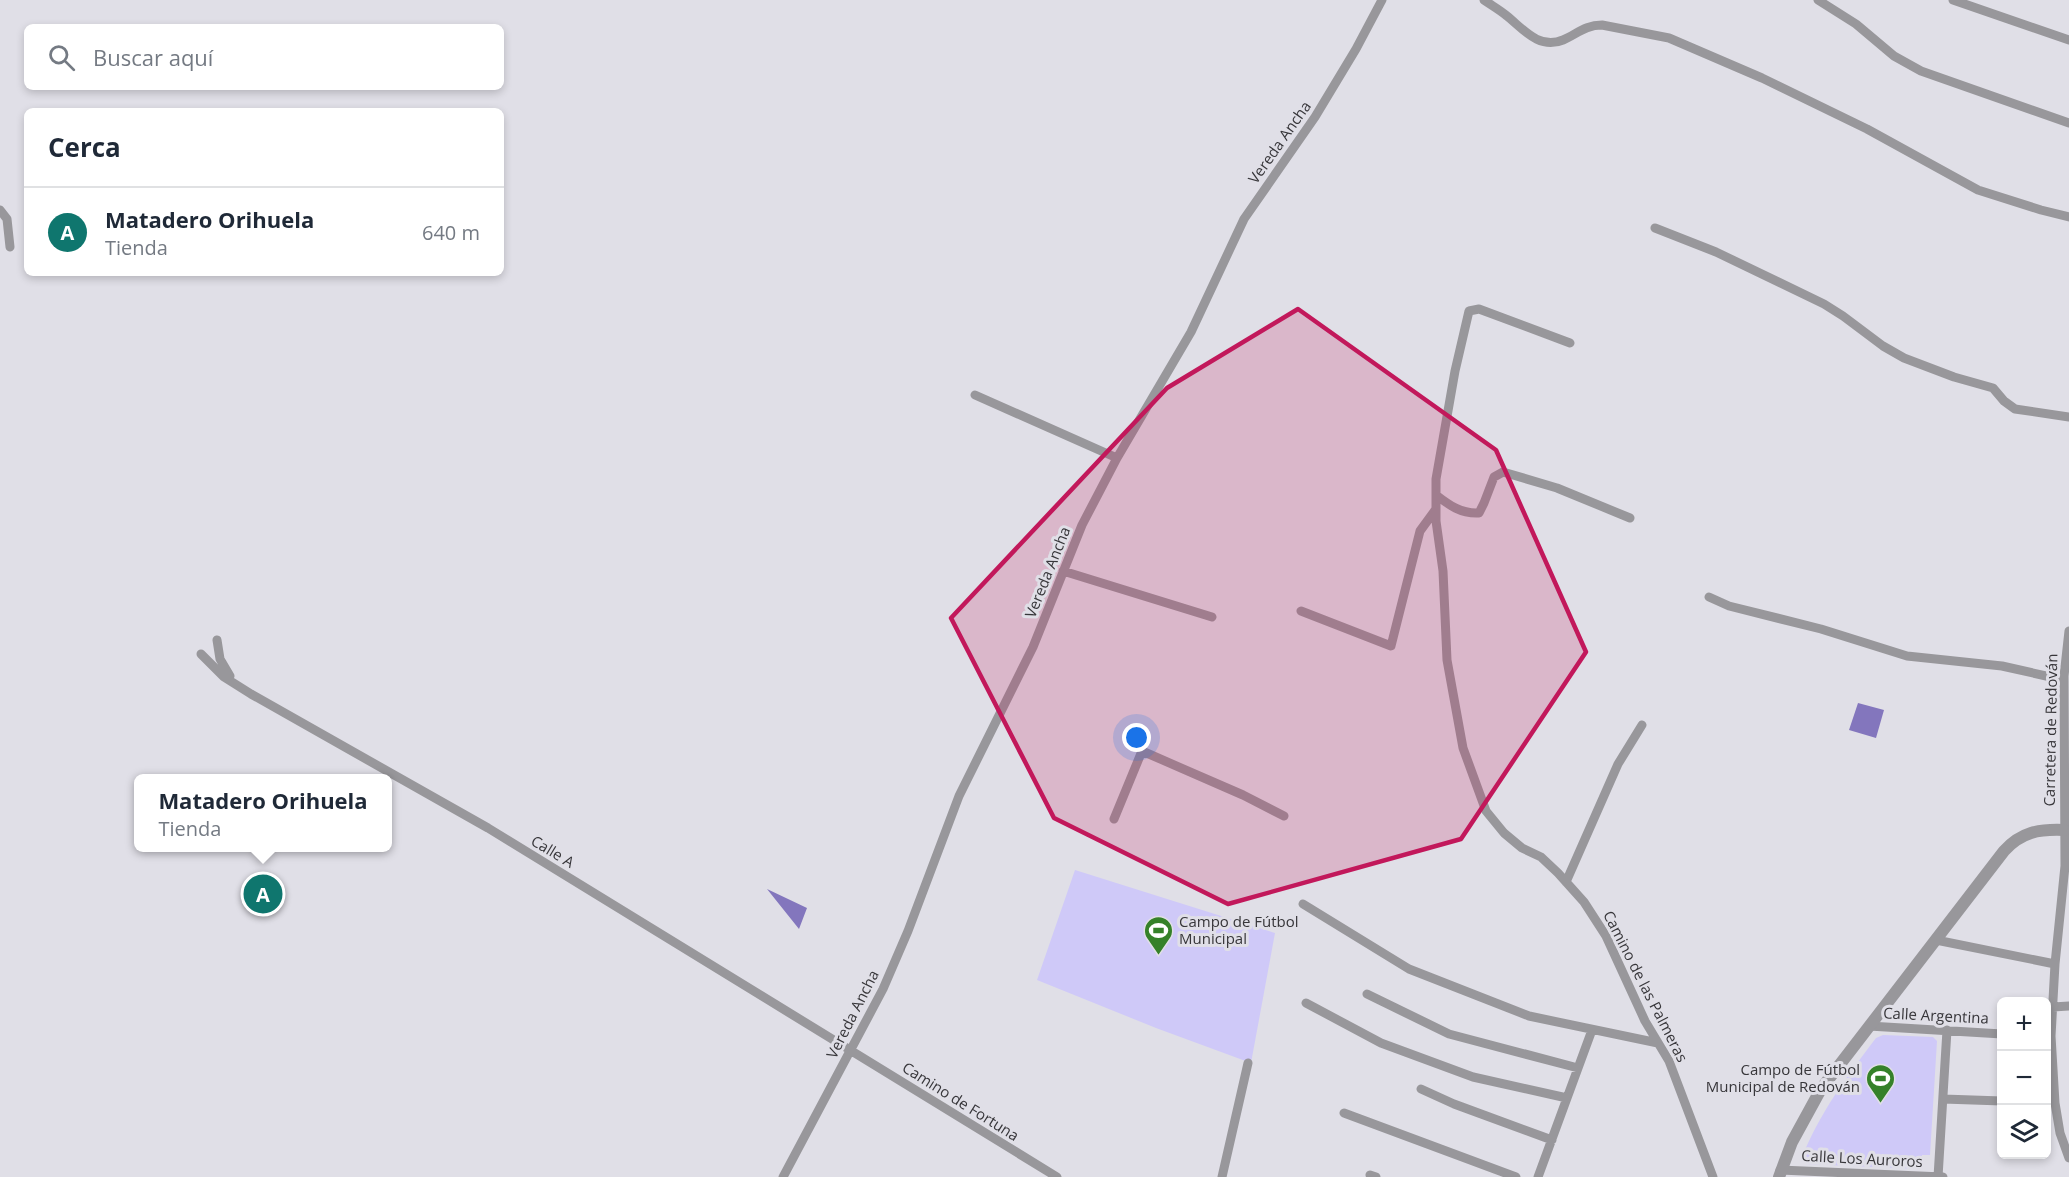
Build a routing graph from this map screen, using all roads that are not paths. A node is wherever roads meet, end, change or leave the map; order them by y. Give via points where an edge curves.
1 (1382, 0) edge
2 (1484, 0) edge
3 (1818, 0) edge
4 (1953, 0) edge
5 (2069, 40) edge
6 (2069, 123) edge
7 (0, 210) edge
8 (2069, 217) edge
9 (1655, 228) dead end
10 (10, 247) dead end
11 (1570, 343) dead end
12 (975, 395) dead end
13 (2069, 417) edge
14 (1117, 458) junction
15 (1436, 495) junction
16 (1436, 509) junction
17 (1630, 518) dead end
18 (1063, 571) junction
19 (1710, 597) dead end
20 (1301, 611) dead end
21 (1212, 617) dead end
22 (2069, 631) edge
23 (217, 640) dead end
24 (201, 654) dead end
25 (2064, 680) junction
26 (235, 683) junction
27 (1642, 726) dead end
28 (2066, 730) edge
29 (1284, 816) dead end
30 (1114, 819) dead end
31 (2064, 830) junction
32 (2067, 866) edge
33 (1566, 882) junction
34 (1303, 904) dead end
35 (1936, 940) junction
36 (2055, 964) junction
37 (1367, 994) dead end
38 (1306, 1003) dead end
39 (2069, 1006) edge
40 (2053, 1007) junction
41 (2051, 1022) edge
42 (1869, 1026) junction
43 (1592, 1030) junction
44 (1947, 1030) junction
45 (1997, 1034) edge
46 (1658, 1043) junction
47 (851, 1050) junction
48 (1248, 1063) dead end
49 (1578, 1068) junction
50 (1421, 1089) dead end
51 (1567, 1098) junction
52 (1943, 1099) junction
53 (1997, 1101) edge
54 (2051, 1103) edge
55 (1344, 1113) dead end
56 (1552, 1140) junction
57 (2069, 1158) edge
58 (1780, 1173) edge
59 (783, 1177) edge
60 (1057, 1177) edge
61 (1222, 1177) edge
62 (1516, 1177) edge
63 (1538, 1177) edge
64 (1713, 1177) edge
65 (1938, 1177) edge
66 (1943, 1177) edge

1 - 14 street, Vereda Ancha via 1315,117 1244,219 1191,332
2 - 8 street via 1525,33 1543,42 1560,41 1592,25 1669,38 1867,129 1978,190
3 - 6 street via 1921,71
4 - 5 street
7 - 10 street via 7,219
9 - 13 street via 1716,252 1824,304 1904,358 1993,388 2015,409
11 - 15 street, Camino de las Palmeras via 1479,309 1469,311 1438,463
12 - 14 street
14 - 18 street, Vereda Ancha
15 - 16 street, Camino de las Palmeras
15 - 17 street via 1452,507 1479,513 1494,477 1503,472 1557,488
16 - 20 street via 1420,531 1391,646
16 - 33 street, Camino de las Palmeras via 1447,660 1463,748 1486,811 1504,833 1541,857
18 - 21 street
18 - 47 street, Vereda Ancha via 1033,647 959,796 883,989
19 - 25 street via 1729,606 1907,656 2002,666
22 - 25 street, Carretera de Redován
23 - 26 street via 220,659
24 - 26 street, Calle A
25 - 28 street, Carretera de Redován
26 - 47 street, Calle A via 478,822
27 - 33 street via 1618,764
28 - 31 street, Carretera de Redován
29 - 30 street via 1142,752
31 - 32 street, Carretera de Redován
31 - 35 street via 2032,831 2012,841
32 - 36 street, Carretera de Redován
33 - 46 street, Camino de las Palmeras via 1606,936
34 - 43 street via 1409,969 1528,1016
35 - 36 street
35 - 42 street
36 - 40 street, Carretera de Redován
37 - 49 street via 1449,1034
38 - 51 street via 1381,1043 1473,1077
39 - 40 street
40 - 41 street, Carretera de Redován
42 - 44 street, Calle Argentina
42 - 58 street via 1808,1110
43 - 46 street
43 - 49 street
44 - 45 street, Calle Argentina
44 - 52 street
46 - 64 street, Camino de las Palmeras via 1669,1061
47 - 59 street, Vereda Ancha
47 - 60 street, Camino de Fortuna
48 - 61 street
49 - 51 street
50 - 56 street
51 - 56 street
52 - 53 street
52 - 65 street
54 - 57 street, Carretera de Redován
55 - 62 street
56 - 63 street
58 - 65 street, Calle Los Auroros
65 - 66 street, Calle Los Auroros

